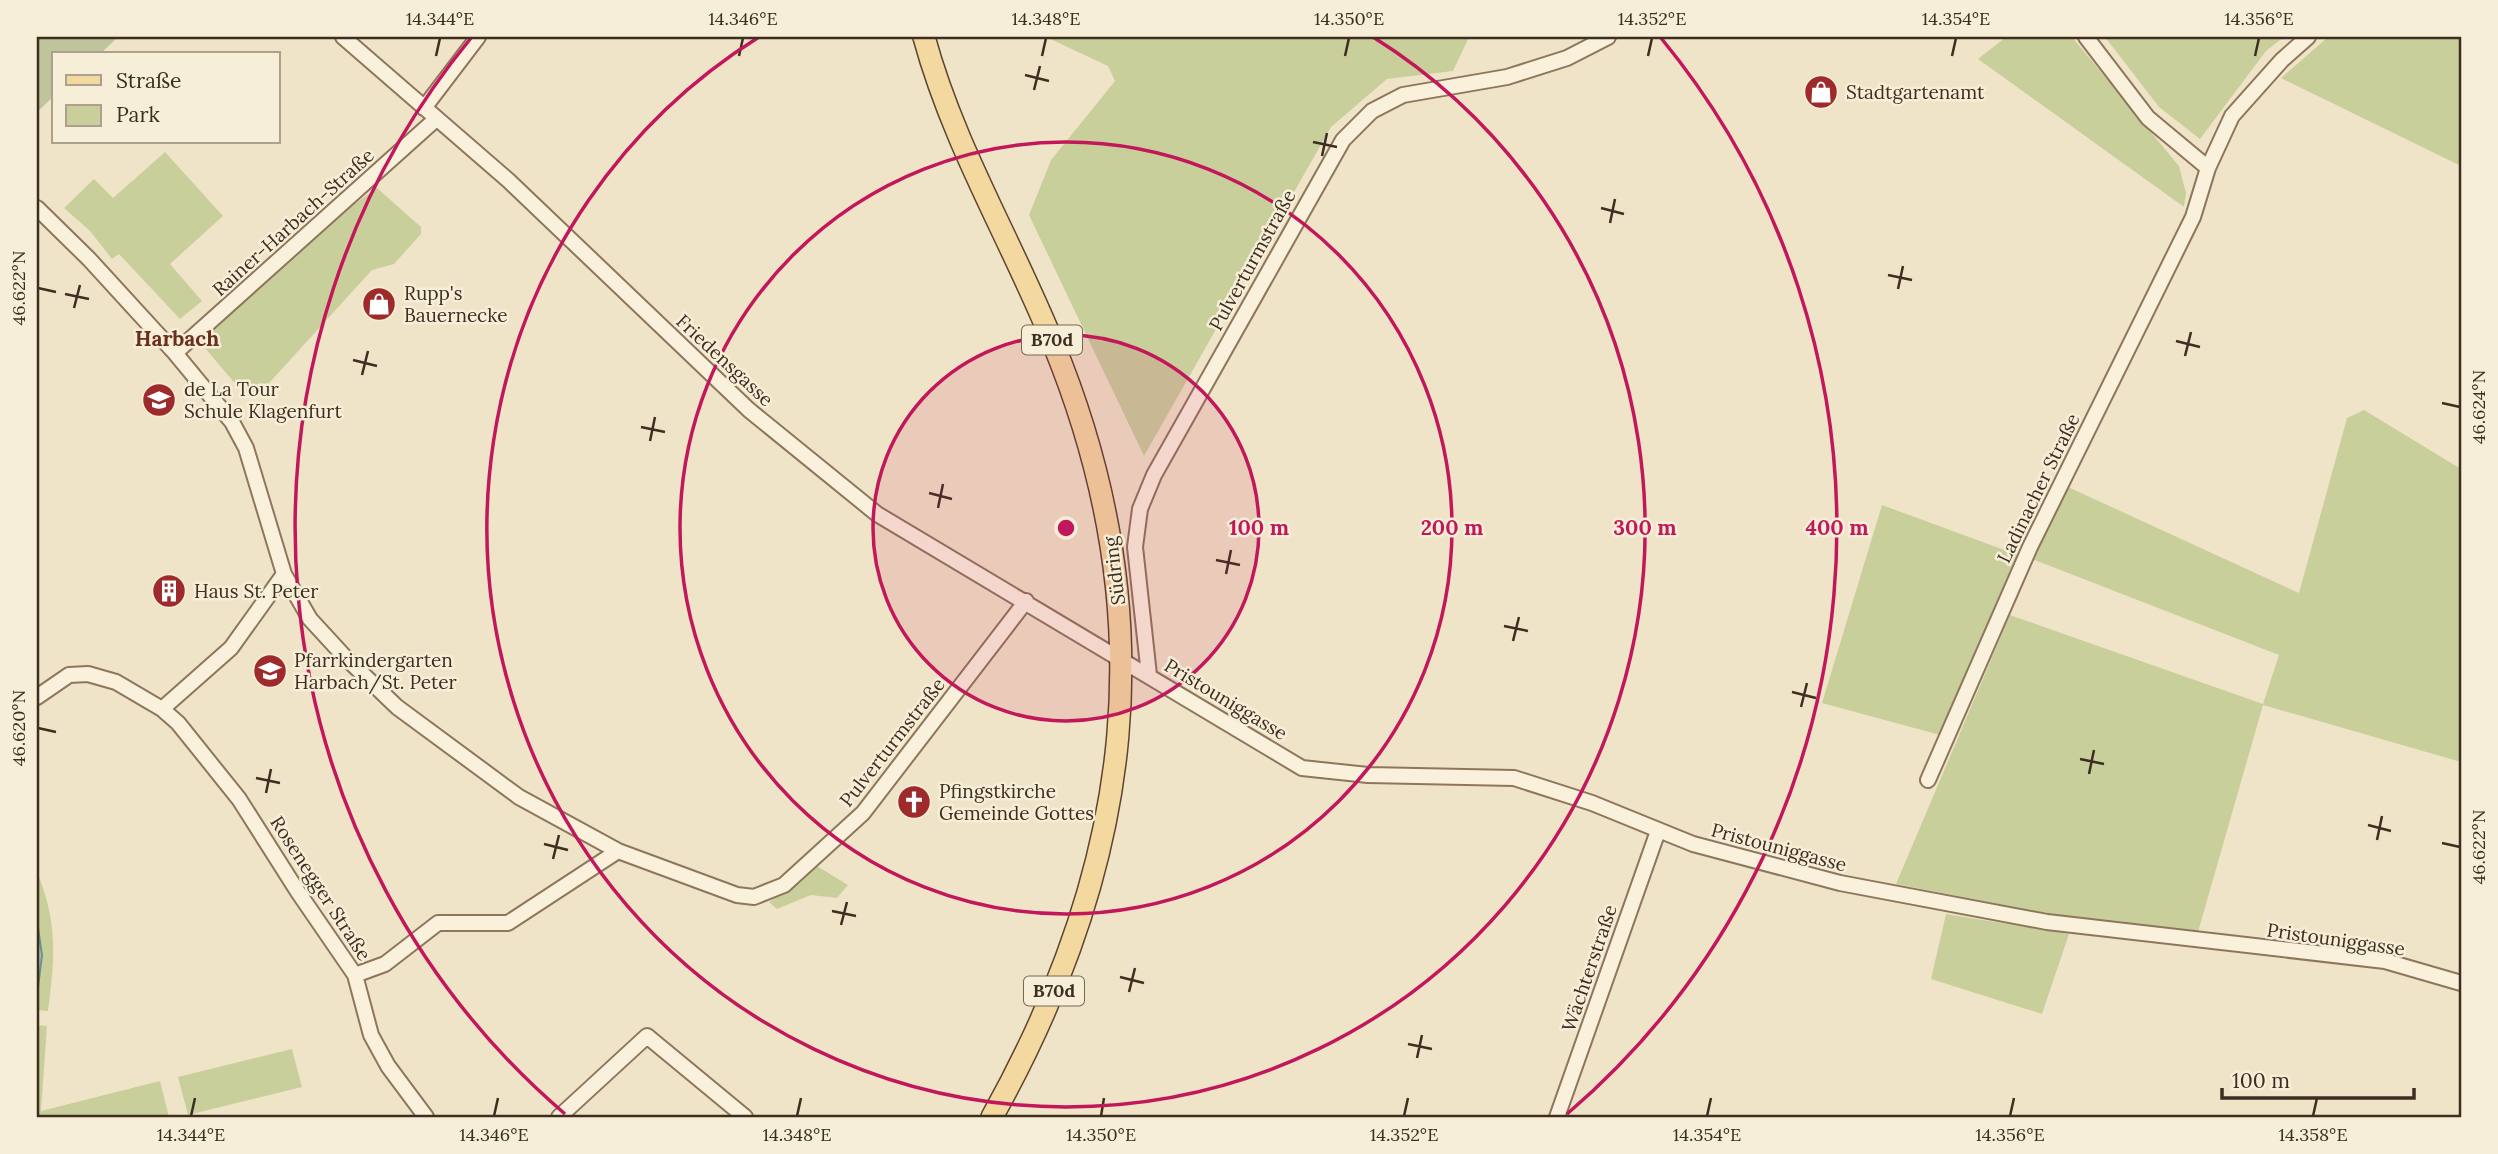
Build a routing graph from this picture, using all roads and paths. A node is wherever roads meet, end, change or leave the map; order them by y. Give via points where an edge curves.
1 (342, 37) edge
2 (478, 37) edge
3 (924, 37) edge
4 (1608, 37) edge
5 (2086, 37) edge
6 (2308, 37) edge
7 (424, 108) junction
8 (436, 119) junction
9 (2208, 168) junction
10 (37, 208) edge
11 (175, 353) junction
12 (284, 574) junction
13 (1026, 601) junction
14 (1122, 659) junction
15 (1149, 676) junction
16 (37, 697) edge
17 (162, 709) junction
18 (1928, 780) dead end
19 (1658, 831) junction
20 (618, 851) junction
21 (355, 975) junction
22 (2461, 983) edge
23 (426, 1117) edge
24 (559, 1117) edge
25 (746, 1117) edge
26 (992, 1117) edge
27 (1557, 1117) edge

1 - 7 street, Friedensgasse
2 - 7 street
3 - 14 main road, Südring / B70d via 979,183 1052,341 1083,421 1105,502 1117,579
4 - 15 street, Pulverturmstraße via 1567,58 1507,77 1403,95 1372,111 1343,140 1154,475 1140,509 1135,547
5 - 9 street via 2148,118
6 - 9 street via 2232,116
7 - 8 street, Friedensgasse
8 - 11 street, Rainer-Harbach-Straße
8 - 13 street, Friedensgasse via 509,181 770,428 877,514
9 - 18 street, Ladinacher Straße via 2193,217 2030,547
10 - 11 street, Pulverturmstraße
11 - 12 street, Pulverturmstraße via 224,412 246,448
12 - 17 street via 231,648
12 - 20 street, Pulverturmstraße via 310,619 397,707 519,797
13 - 14 street, Friedensgasse
13 - 20 street, Pulverturmstraße via 863,813 783,885 754,897 737,895
14 - 15 street, Pristouniggasse
14 - 26 main road, Südring / B70d via 1115,771 1098,857 1051,998
15 - 19 street, Pristouniggasse via 1302,768 1368,775 1514,778
16 - 17 street, Rosenegger Straße via 69,675 88,674 116,682
17 - 21 street, Rosenegger Straße via 239,799
19 - 22 street, Pristouniggasse via 1777,868 1885,892 2047,922 2385,961
19 - 27 street, Wächterstraße
20 - 21 street via 508,923 438,923 385,964
21 - 23 street, Rosenegger Straße via 371,1035
24 - 25 street via 647,1036

